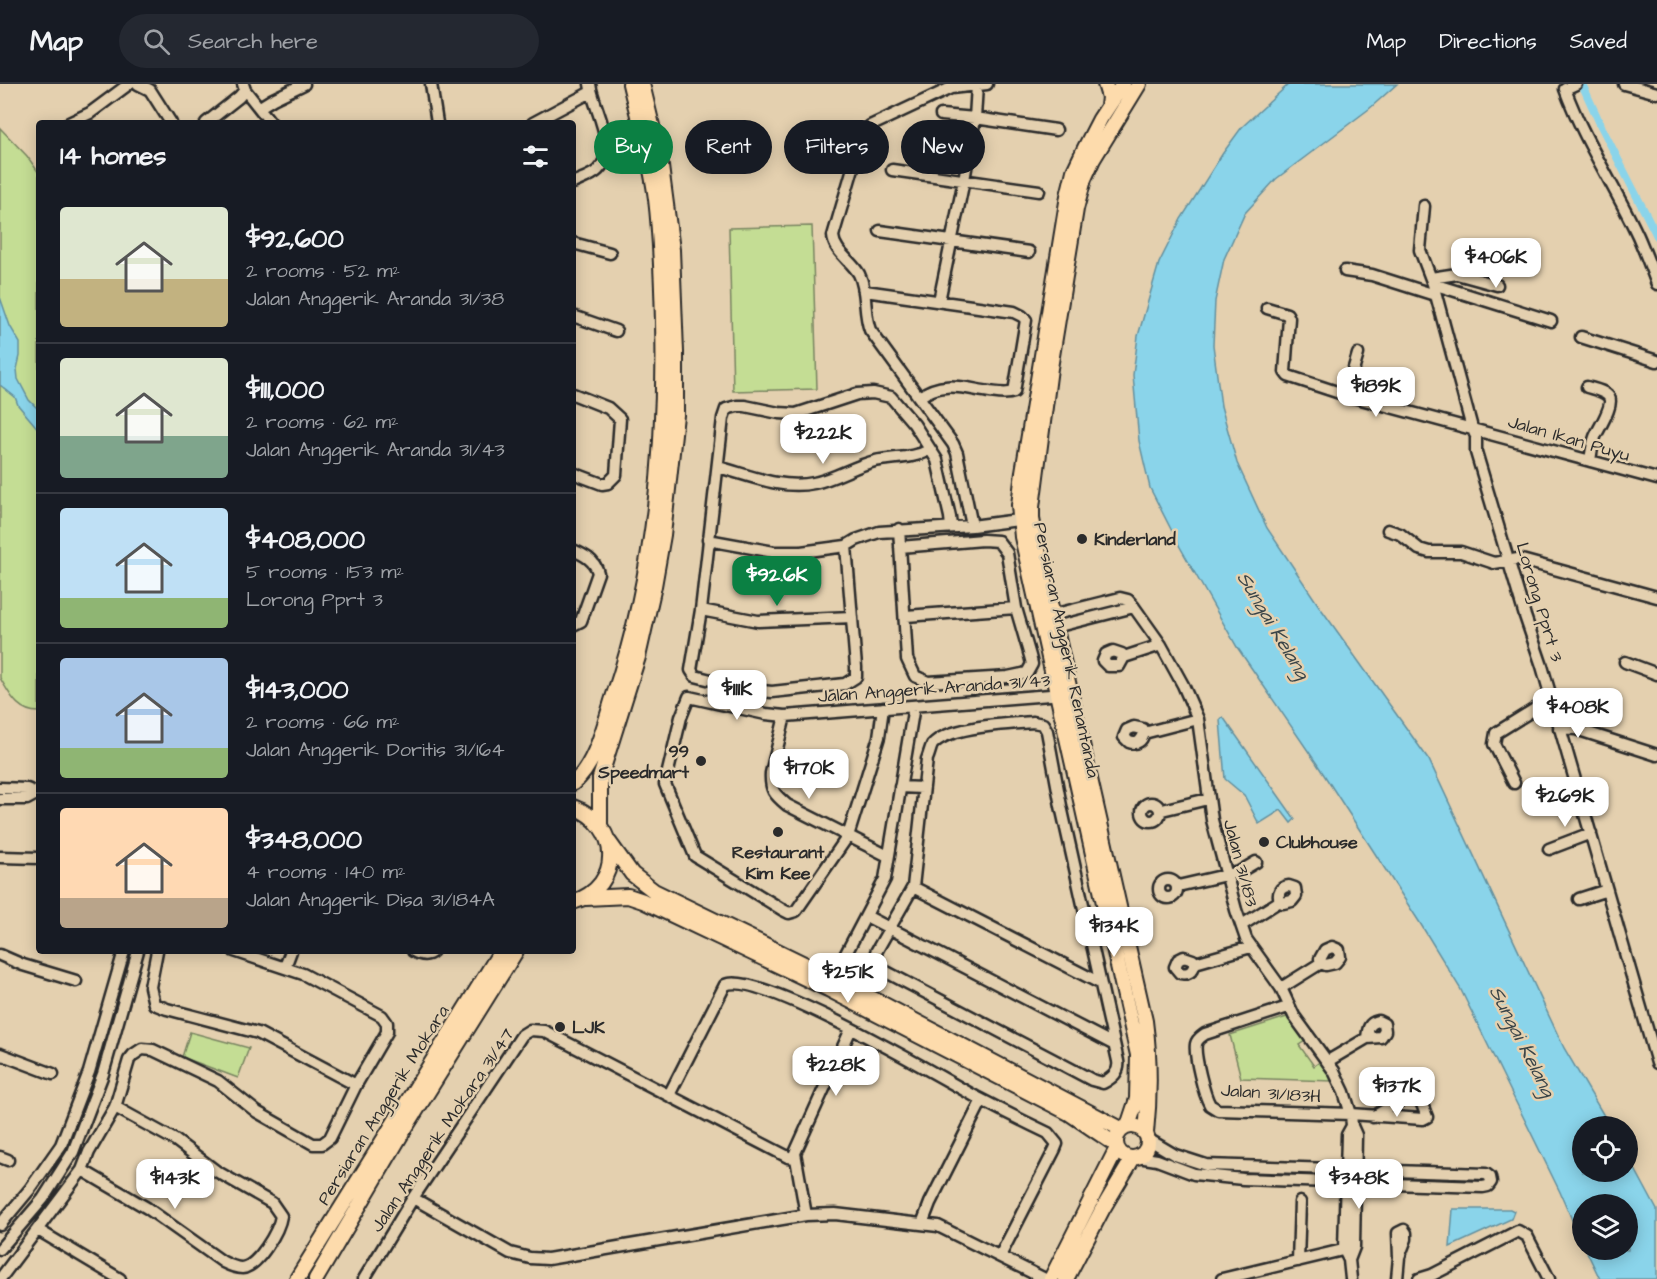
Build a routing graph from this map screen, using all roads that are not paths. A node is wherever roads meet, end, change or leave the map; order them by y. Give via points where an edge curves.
1 (129, 84) edge
2 (138, 84) edge
3 (303, 84) edge
4 (431, 84) edge
5 (630, 84) edge
6 (642, 84) edge
7 (1105, 84) edge
8 (1576, 84) edge
9 (1627, 84) edge
10 (982, 85) edge
11 (244, 87) edge
12 (1125, 87) edge
13 (591, 88) edge
14 (1657, 93) edge
15 (1108, 106) junction
16 (260, 107) junction
17 (941, 116) dead end
18 (975, 118) junction
19 (75, 120) edge
20 (169, 120) edge
21 (210, 120) edge
22 (270, 120) edge
23 (437, 120) edge
24 (538, 120) edge
25 (1056, 130) dead end
26 (892, 170) dead end
27 (964, 180) junction
28 (576, 181) edge
29 (1039, 191) dead end
30 (1424, 206) dead end
31 (880, 231) dead end
32 (951, 240) junction
33 (576, 244) edge
34 (1029, 252) dead end
35 (610, 253) dead end
36 (1345, 271) dead end
37 (1657, 284) edge
38 (1497, 285) dead end
39 (1433, 286) junction
40 (865, 291) junction
41 (939, 300) junction
42 (1267, 308) dead end
43 (576, 317) edge
44 (1551, 321) dead end
45 (616, 331) dead end
46 (1581, 337) dead end
47 (1358, 354) dead end
48 (1657, 361) edge
49 (1587, 387) dead end
50 (576, 395) edge
51 (1346, 395) junction
52 (919, 397) junction
53 (1472, 428) junction
54 (929, 450) junction
55 (1590, 461) junction
56 (718, 467) junction
57 (576, 474) edge
58 (1657, 479) edge
59 (1026, 519) junction
60 (972, 526) junction
61 (951, 527) junction
62 (899, 529) junction
63 (1388, 530) dead end
64 (708, 540) junction
65 (846, 546) junction
66 (900, 547) junction
67 (576, 552) edge
68 (1509, 559) junction
69 (1657, 597) edge
70 (1134, 606) junction
71 (1016, 608) junction
72 (1081, 608) junction
73 (701, 610) junction
74 (906, 616) junction
75 (852, 617) junction
76 (1084, 620) junction
77 (1054, 621) junction
78 (576, 624) edge
79 (1161, 645) junction
80 (1124, 657) dead end
81 (1625, 662) dead end
82 (1657, 674) edge
83 (1064, 694) junction
84 (1551, 699) junction
85 (914, 706) junction
86 (883, 708) junction
87 (785, 716) junction
88 (1198, 719) junction
89 (1560, 728) junction
90 (1144, 733) dead end
91 (1657, 755) edge
92 (576, 780) edge
93 (1514, 783) dead end
94 (900, 787) junction
95 (0, 788) edge
96 (923, 788) junction
97 (36, 792) edge
98 (36, 794) edge
99 (0, 799) edge
100 (1208, 799) junction
101 (576, 808) edge
102 (1162, 810) dead end
103 (600, 824) junction
104 (1591, 833) junction
105 (848, 836) junction
106 (609, 842) junction
107 (1549, 849) dead end
108 (888, 856) junction
109 (0, 857) edge
110 (36, 858) edge
111 (1256, 862) dead end
112 (1227, 875) junction
113 (1178, 886) dead end
114 (913, 887) junction
115 (1608, 890) junction
116 (1579, 899) dead end
117 (579, 900) edge
118 (1280, 901) dead end
119 (866, 916) junction
120 (1242, 925) junction
121 (890, 928) junction
122 (1251, 947) junction
123 (123, 954) edge
124 (137, 954) edge
125 (156, 954) edge
126 (244, 954) edge
127 (290, 954) edge
128 (499, 954) edge
129 (514, 954) edge
130 (0, 955) edge
131 (1195, 963) dead end
132 (1321, 963) dead end
133 (285, 967) junction
134 (76, 981) dead end
135 (1100, 983) junction
136 (830, 984) junction
137 (1281, 988) junction
138 (1288, 1007) junction
139 (851, 1029) junction
140 (1367, 1038) dead end
141 (1113, 1044) junction
142 (0, 1054) edge
143 (1328, 1061) junction
144 (1657, 1063) edge
145 (53, 1074) dead end
146 (356, 1085) junction
147 (669, 1095) junction
148 (982, 1100) junction
149 (115, 1107) junction
150 (1373, 1117) junction
151 (1351, 1120) junction
152 (1124, 1128) junction
153 (1147, 1136) junction
154 (1116, 1146) junction
155 (1136, 1157) junction
156 (795, 1158) junction
157 (82, 1170) junction
158 (1351, 1170) junction
159 (1351, 1183) junction
160 (413, 1198) junction
161 (1300, 1202) dead end
162 (806, 1215) junction
163 (922, 1224) junction
164 (0, 1225) edge
165 (38, 1230) junction
166 (0, 1249) edge
167 (1349, 1252) junction
168 (1000, 1256) junction
169 (1400, 1257) dead end
170 (1298, 1261) junction
171 (0, 1279) edge
172 (120, 1279) edge
173 (297, 1279) edge
174 (316, 1279) edge
175 (364, 1279) edge
176 (1046, 1279) edge
177 (1051, 1279) edge
178 (1066, 1279) edge
179 (1222, 1279) edge
180 (1351, 1279) edge
181 (1397, 1279) edge
182 (1419, 1279) edge
183 (1549, 1279) edge

1 - 19 street
2 - 20 street via 150,90
3 - 16 street
4 - 23 street
5 - 92 main road via 649,161 662,251 664,362 659,469 628,653 594,752
6 - 103 main road via 660,159 672,250 676,415 654,586 638,657 600,778
7 - 15 main road
8 - 37 street via 1565,89 1572,108 1638,236
9 - 14 street
10 - 18 street
10 - 40 street via 951,88 876,122 865,132 833,240 857,270
11 - 16 street
11 - 21 street via 239,97
12 - 15 main road, Persiaran Anggerik Renantanda
12 - 59 main road, Persiaran Anggerik Renantanda via 1084,179 1076,209
13 - 24 street
13 - 28 street via 603,126 606,159 598,170
15 - 59 main road, Persiaran Anggerik Renantanda via 1074,171 1068,196 1023,472
16 - 22 street
17 - 18 street
18 - 25 street
18 - 27 street
26 - 27 street
27 - 29 street
27 - 32 street
30 - 39 street, Lorong Pprt 3 via 1420,249
31 - 32 street
32 - 34 street
32 - 41 street
33 - 35 street
36 - 39 street
38 - 39 street via 1457,274
39 - 44 street
39 - 53 street, Lorong Pprt 3
40 - 41 street
40 - 52 street via 870,330
41 - 52 street via 1014,312 1026,320 1014,392 946,386
42 - 51 street, Jalan Ikan Puyu via 1289,318 1285,372 1288,376
43 - 45 street
46 - 48 street
47 - 51 street
49 - 55 street via 1604,393 1610,400
50 - 57 street via 608,408 620,419 616,475 602,484
51 - 53 street, Jalan Ikan Puyu
52 - 60 street via 957,453
53 - 55 street, Jalan Ikan Puyu
53 - 68 street, Lorong Pprt 3
54 - 56 street via 867,463 807,484 771,483
54 - 56 street via 922,435 891,397 857,394 796,414 737,406 726,409
54 - 61 street via 937,460
55 - 58 street, Jalan Ikan Puyu
56 - 64 street
59 - 60 street
59 - 77 main road, Persiaran Anggerik Renantanda
59 - 83 main road, Persiaran Anggerik Renantanda
60 - 61 street
61 - 62 street
62 - 65 street via 873,533
62 - 66 street
63 - 68 street via 1429,552 1461,552 1494,563
64 - 65 street via 774,552
64 - 73 street
65 - 75 street
66 - 71 street via 998,541 1008,553
66 - 74 street
67 - 78 street via 591,560 598,573 581,621
68 - 69 street
68 - 84 street, Lorong Pprt 3
70 - 72 street via 1124,598
70 - 76 street
70 - 79 street, Jalan 31/183
71 - 74 street
71 - 74 street via 1032,664 1027,673 1008,677 928,682 920,679 907,658
72 - 76 street
72 - 77 street
73 - 75 street via 758,621
73 - 75 street via 691,670 695,676 761,692 852,681 856,677
76 - 77 street
77 - 83 main road, Persiaran Anggerik Renantanda
79 - 80 street
79 - 88 street, Jalan 31/183
81 - 82 street
83 - 85 street, Jalan Anggerik Aranda 31/43
83 - 152 main road, Persiaran Anggerik Renantanda via 1138,1055 1137,1099
83 - 153 main road, Persiaran Anggerik Renantanda via 1091,783 1145,1021 1150,1082
84 - 89 street, Lorong Pprt 3
84 - 93 street via 1496,733 1494,744
85 - 86 street, Jalan Anggerik Aranda 31/43
85 - 94 street
86 - 87 street, Jalan Anggerik Aranda 31/43
86 - 105 street via 879,737
87 - 105 street via 771,772 774,794 787,805
87 - 105 street, Jalan Anggerik Aranda 31/43 via 694,696 686,701 665,784 695,856 783,910 793,912
88 - 90 street
88 - 100 street, Jalan 31/183
89 - 91 street via 1576,729
89 - 104 street, Lorong Pprt 3
94 - 96 street
94 - 108 street
95 - 97 street
96 - 114 street
96 - 135 street via 927,759 932,746 942,738 974,728 1043,724
98 - 99 street via 27,799
100 - 102 street
100 - 112 street, Jalan 31/183
101 - 103 main road via 586,811
103 - 106 main road
104 - 107 street
104 - 115 street, Lorong Pprt 3
105 - 108 street
106 - 117 main road via 609,868 600,885
106 - 136 main road via 632,874 654,891
108 - 119 street via 885,879
109 - 110 street
111 - 112 street
112 - 113 street
112 - 120 street, Jalan 31/183
114 - 121 street
114 - 135 street
115 - 116 street
115 - 144 street, Lorong Pprt 3
117 - 136 main road via 628,896 643,901
118 - 120 street
119 - 121 street
119 - 136 street
120 - 122 street, Jalan 31/183
121 - 141 street
121 - 141 street via 876,952 878,967 1092,1080 1103,1083 1117,1072
122 - 131 street
122 - 137 street, Jalan 31/183
123 - 164 street via 89,1072 61,1145
124 - 166 street via 103,1074 73,1152 43,1199
125 - 146 street via 150,987 154,1004 258,1033
126 - 133 street
127 - 133 street
128 - 173 main road, Persiaran Anggerik Mokara
129 - 174 main road, Persiaran Anggerik Mokara
130 - 134 street
132 - 137 street
133 - 146 street via 382,1016 387,1027 385,1035
135 - 141 street
136 - 152 main road
136 - 154 main road via 1069,1113
137 - 138 street, Jalan 31/183
138 - 143 street, Jalan 31/183
138 - 151 street, Jalan 31/183H via 1199,1038 1196,1052 1207,1101 1218,1110
139 - 147 street via 792,1000 745,984 728,983
139 - 148 street
139 - 156 street
140 - 143 street
142 - 145 street
143 - 151 street, Jalan 31/183 via 1344,1092
146 - 149 street via 327,1141 313,1144 257,1112 218,1081 142,1048 129,1060
147 - 156 street, Jalan Anggerik Mokara 31/47
147 - 160 street, Jalan Anggerik Mokara 31/47 via 544,1031 530,1029 522,1035
148 - 163 street
148 - 168 street via 1048,1133 1057,1144
149 - 157 street
149 - 157 street via 175,1140 216,1171 272,1203 281,1216 280,1224 250,1265 232,1266 147,1208
150 - 150 street via 1415,1092 1427,1117 1423,1119
150 - 151 street
151 - 158 street via 1347,1135 1352,1146
152 - 153 main road via 1138,1126
152 - 154 main road via 1116,1136
153 - 155 main road via 1146,1149
153 - 158 street via 1175,1155 1206,1165
154 - 155 main road via 1122,1155
154 - 177 main road
155 - 159 street via 1157,1160 1194,1174
155 - 178 main road via 1106,1203
156 - 162 street
157 - 165 street
158 - 159 street
158 - 159 street via 1486,1174 1491,1182 1483,1187
159 - 167 street
160 - 162 street via 498,1248 530,1258
160 - 175 street, Jalan Anggerik Mokara 31/47
161 - 170 street
162 - 163 street via 835,1214
163 - 168 street via 938,1226
165 - 171 street
165 - 172 street
167 - 170 street
167 - 180 street
168 - 176 street
169 - 181 street
170 - 179 street
182 - 183 street via 1518,1231 1527,1236

